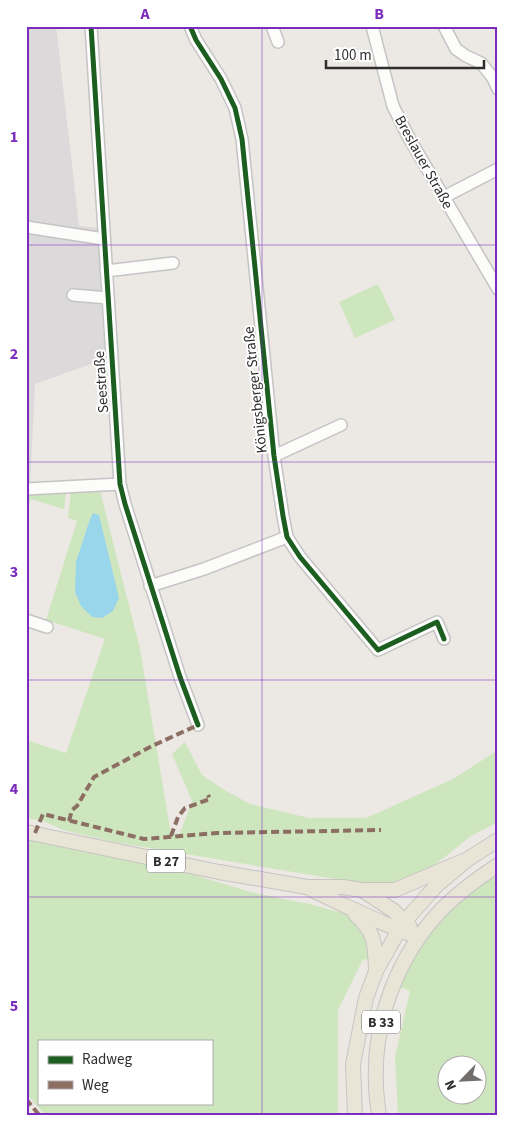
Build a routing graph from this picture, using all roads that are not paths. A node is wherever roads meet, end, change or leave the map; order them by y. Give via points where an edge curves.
1 (91, 26) edge
2 (190, 26) edge
3 (272, 26) edge
4 (372, 26) edge
5 (444, 26) edge
6 (278, 42) dead end
7 (498, 89) edge
8 (498, 169) edge
9 (444, 197) junction
10 (26, 227) edge
11 (104, 239) junction
12 (173, 263) dead end
13 (106, 271) junction
14 (498, 289) edge
15 (73, 295) dead end
16 (108, 298) junction
17 (341, 425) dead end
18 (274, 456) junction
19 (120, 484) junction
20 (26, 489) edge
21 (287, 537) junction
22 (150, 586) junction
23 (26, 620) edge
24 (46, 626) dead end
25 (444, 638) dead end
26 (198, 725) dead end
27 (26, 832) edge
28 (498, 840) edge
29 (468, 859) junction
30 (498, 865) edge
31 (307, 887) junction
32 (362, 890) junction
33 (342, 903) junction
34 (402, 926) junction
35 (418, 937) junction
36 (376, 971) junction
37 (355, 1116) edge
38 (379, 1116) edge

1 - 11 street, Seestraße
2 - 18 street, Königsberger Straße via 235,108 242,139
3 - 6 street
4 - 9 street, Breslauer Straße via 393,106
5 - 7 street via 456,49 481,64
8 - 9 street
9 - 14 street, Breslauer Straße
10 - 11 street
11 - 13 street, Seestraße
12 - 13 street
13 - 16 street, Seestraße
15 - 16 street
16 - 19 street, Seestraße
17 - 18 street, Königsberger Straße
18 - 21 street, Königsberger Straße
19 - 20 street
19 - 22 street, Seestraße
21 - 22 street
21 - 25 street, Königsberger Straße via 378,650 437,622
22 - 26 street, Seestraße
23 - 24 street
27 - 31 main road, B 27
28 - 29 main road, B 27
29 - 32 main road, B 27 via 395,890
29 - 34 main road, B 33 via 436,886
30 - 35 main road via 467,886
31 - 32 main road, B 27
31 - 33 main road, B 27
32 - 34 main road, B 27 via 394,911
33 - 34 main road, B 27
33 - 36 main road via 366,924 374,941
34 - 35 main road, B 27
34 - 36 main road, B 33
35 - 38 main road, B 33 via 395,980 382,1018 376,1084
36 - 37 main road, B 33 via 366,998 353,1064

